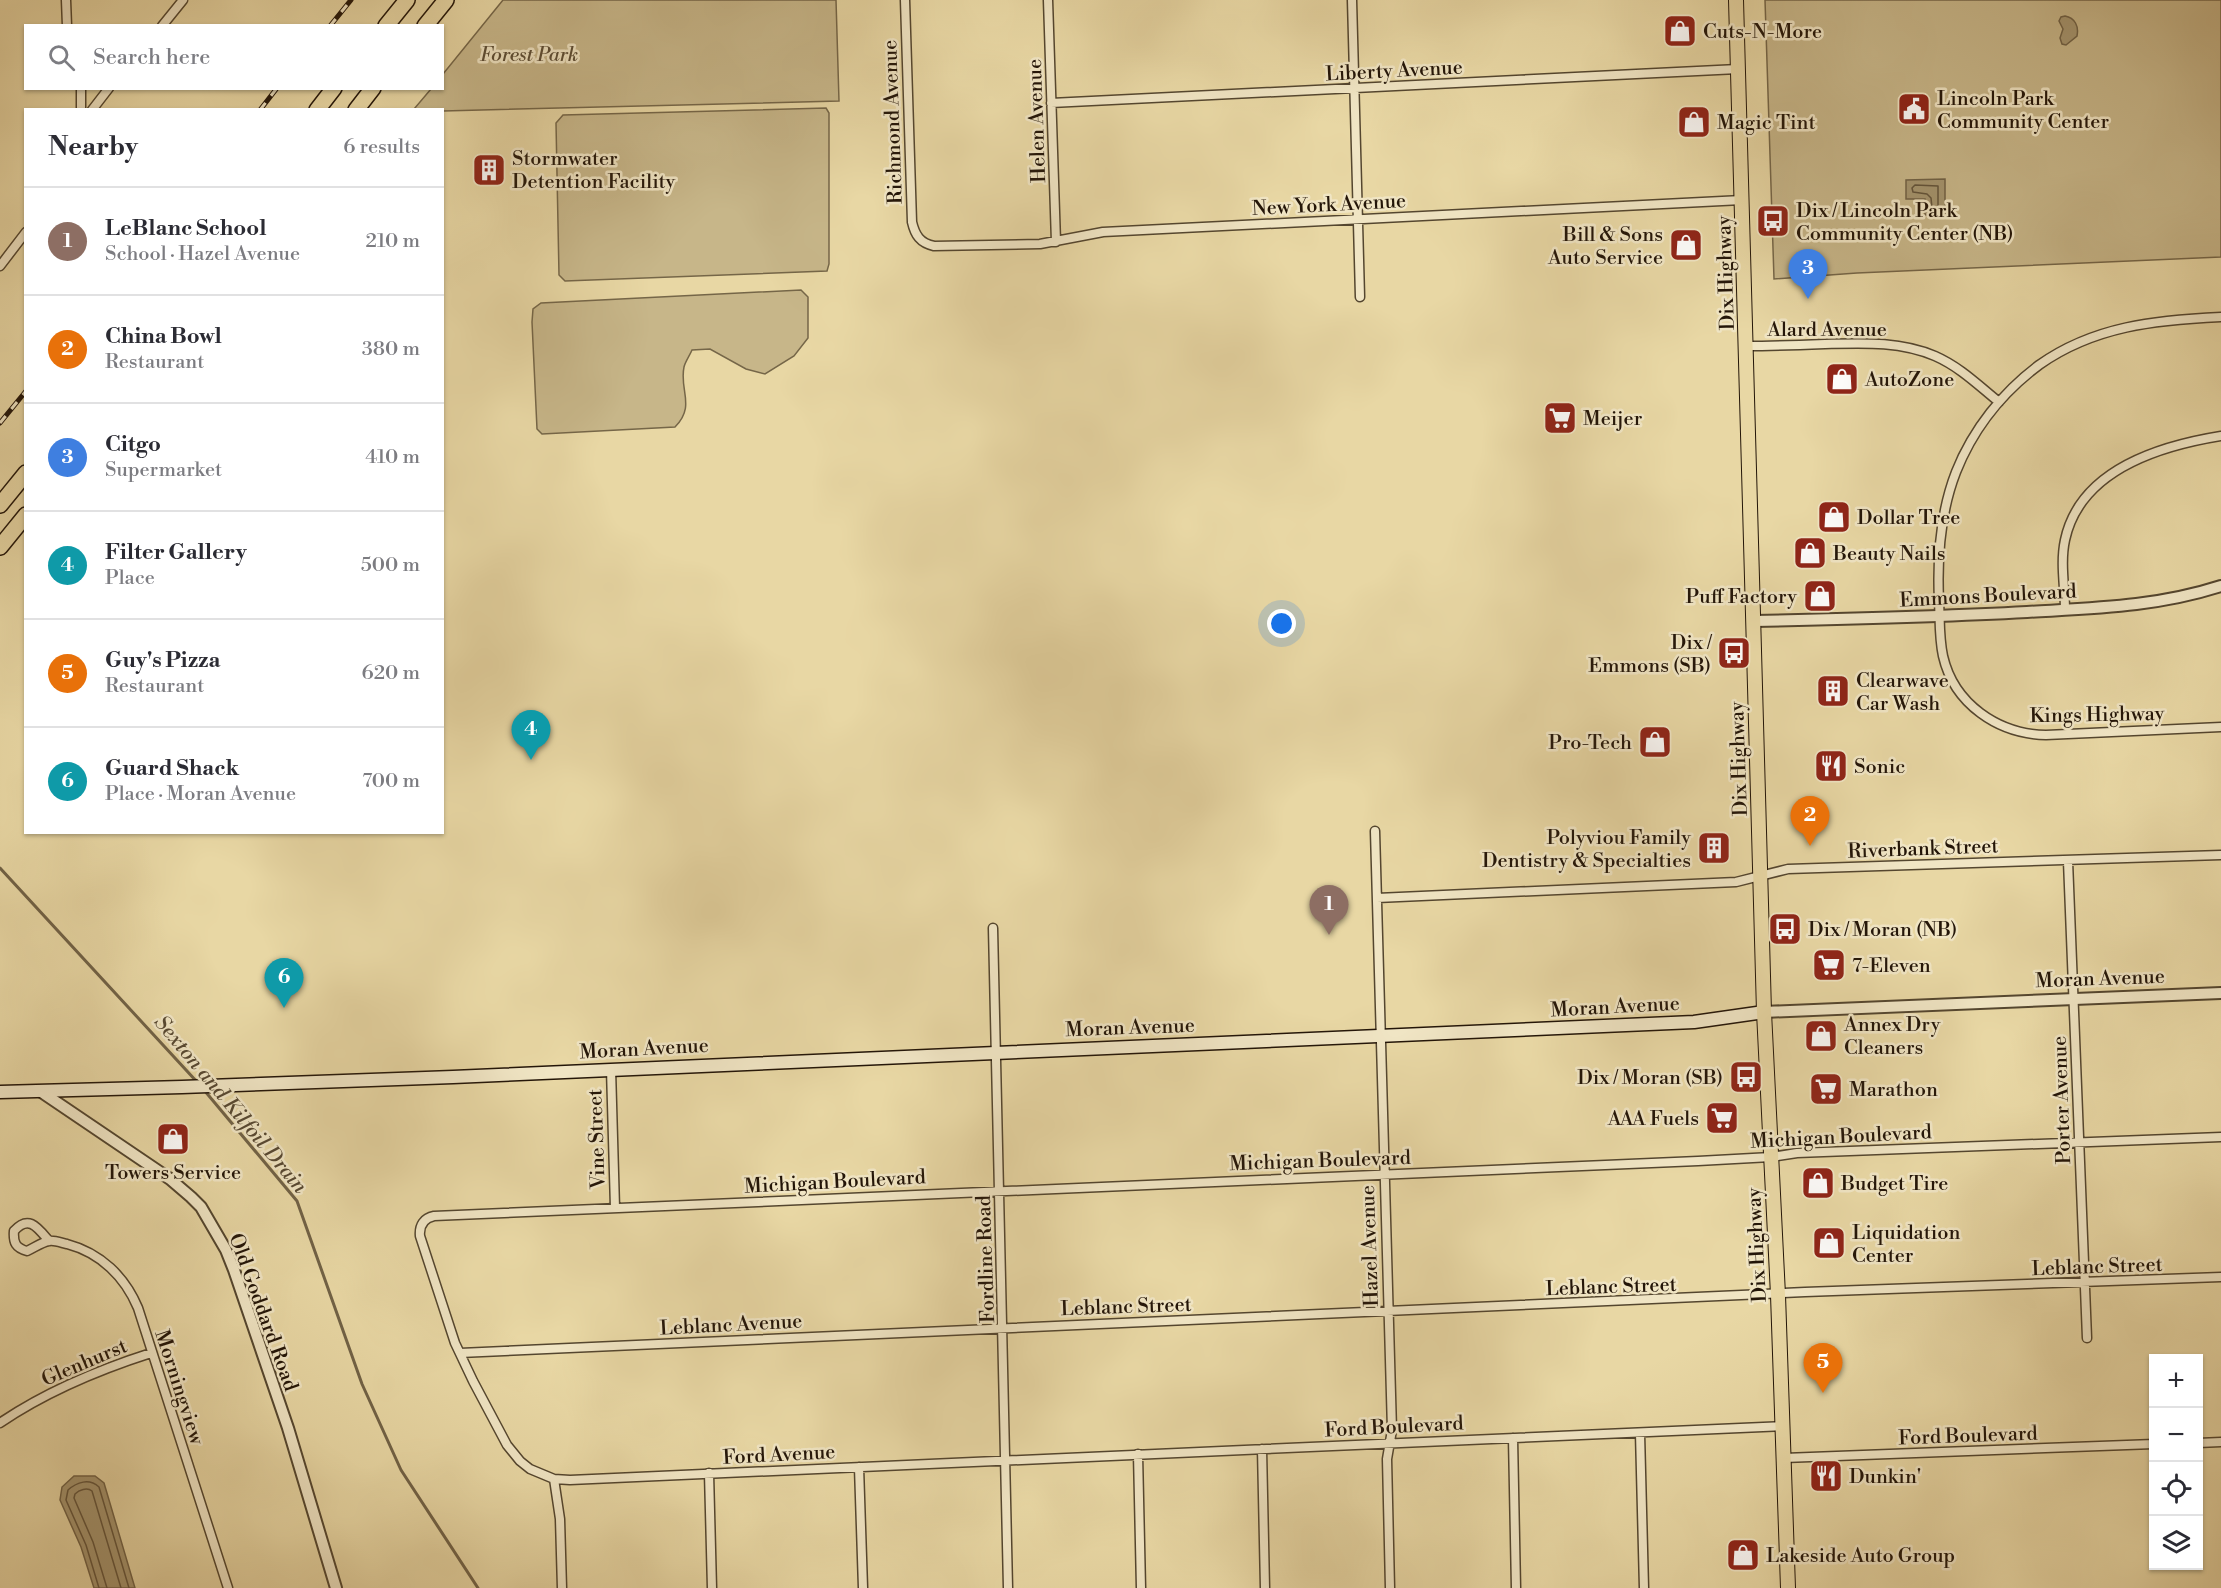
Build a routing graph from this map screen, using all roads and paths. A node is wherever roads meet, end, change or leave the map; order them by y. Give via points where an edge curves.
1 (66, 0) edge
2 (183, 0) edge
3 (406, 0) edge
4 (446, 0) edge
5 (905, 0) edge
6 (1048, 0) edge
7 (1352, 0) edge
8 (1736, 0) edge
9 (67, 24) edge
10 (164, 24) edge
11 (388, 24) edge
12 (427, 24) edge
13 (1738, 69) junction
14 (1355, 89) junction
15 (81, 90) edge
16 (108, 90) edge
17 (332, 90) edge
18 (371, 90) edge
19 (1051, 103) junction
20 (81, 108) edge
21 (94, 108) edge
22 (319, 108) edge
23 (358, 108) edge
24 (1742, 200) junction
25 (1359, 220) junction
26 (24, 235) edge
27 (920, 240) joint
28 (1056, 242) junction
29 (0, 266) edge
30 (1360, 297) dead end
31 (2221, 316) edge
32 (1747, 346) junction
33 (1999, 402) junction
34 (2221, 436) edge
35 (24, 475) edge
36 (0, 505) edge
37 (24, 517) edge
38 (0, 547) edge
39 (2221, 586) edge
40 (2065, 610) junction
41 (1940, 617) junction
42 (1754, 621) junction
43 (2221, 727) edge
44 (1375, 831) dead end
45 (2221, 855) edge
46 (2068, 861) junction
47 (1761, 876) junction
48 (1377, 898) junction
49 (993, 928) dead end
50 (2221, 993) edge
51 (2073, 999) junction
52 (1764, 1012) junction
53 (1380, 1036) junction
54 (995, 1052) junction
55 (611, 1069) junction
56 (40, 1091) junction
57 (0, 1092) edge
58 (2221, 1137) edge
59 (2079, 1142) junction
60 (1771, 1157) junction
61 (1384, 1174) junction
62 (999, 1190) junction
63 (615, 1208) junction
64 (49, 1241) dead end
65 (2221, 1277) edge
66 (2085, 1283) junction
67 (1778, 1295) junction
68 (1387, 1312) junction
69 (1003, 1328) junction
70 (2087, 1338) dead end
71 (151, 1353) junction
72 (460, 1353) junction
73 (0, 1423) edge
74 (1783, 1426) junction
75 (1640, 1432) junction
76 (1513, 1438) junction
77 (1390, 1442) junction
78 (2221, 1442) edge
79 (2203, 1443) edge
80 (2149, 1444) edge
81 (1262, 1449) junction
82 (1138, 1454) junction
83 (1784, 1458) junction
84 (1006, 1459) junction
85 (859, 1467) junction
86 (709, 1473) junction
87 (554, 1479) junction
88 (228, 1588) edge
89 (336, 1588) edge
90 (562, 1588) edge
91 (712, 1588) edge
92 (863, 1588) edge
93 (1008, 1588) edge
94 (1141, 1588) edge
95 (1266, 1588) edge
96 (1390, 1588) edge
97 (1516, 1588) edge
98 (1644, 1588) edge
99 (1788, 1588) edge

1 - 9 street
2 - 10 street
3 - 11 highway
4 - 12 highway
5 - 27 street, Richmond Avenue via 912,222
6 - 19 street, Helen Avenue
7 - 14 street
8 - 13 main road, Dix Highway
13 - 14 street, Liberty Avenue
13 - 24 main road, Dix Highway
14 - 19 street, Liberty Avenue
14 - 25 street
15 - 20 street
16 - 21 street
17 - 22 highway
18 - 23 highway
19 - 28 street, Helen Avenue
24 - 25 street, New York Avenue
24 - 32 main road, Dix Highway
25 - 28 street, New York Avenue via 1103,232
25 - 30 street
26 - 29 street
27 - 28 street, New York Avenue via 939,246
31 - 33 street, Kings Highway via 2124,326 2088,339 2040,365
32 - 33 street, Alard Avenue via 1900,346 1946,362
32 - 42 main road, Dix Highway
33 - 41 street, Kings Highway via 1968,446 1947,497 1938,553
34 - 40 street via 2186,443 2127,465 2086,496 2065,540
35 - 36 highway
37 - 38 highway
39 - 40 street, Emmons Boulevard via 2146,604
40 - 41 street, Emmons Boulevard
41 - 42 street, Emmons Boulevard
41 - 43 street, Kings Highway via 1941,647 1952,682 1972,708 2003,727 2046,735
42 - 47 main road, Dix Highway
44 - 48 street, Hazel Avenue
45 - 46 street, Riverbank Street
46 - 47 street, Riverbank Street via 1788,868
46 - 51 street, Porter Avenue
47 - 48 street, Riverbank Street via 1736,882
47 - 52 main road, Dix Highway
48 - 53 street, Hazel Avenue
49 - 54 street, Fordline Road
50 - 51 street, Moran Avenue
51 - 52 street, Moran Avenue
51 - 59 street, Porter Avenue
52 - 53 main road, Moran Avenue via 1700,1021
52 - 60 main road, Dix Highway
53 - 54 main road, Moran Avenue
53 - 61 street, Hazel Avenue
54 - 55 main road, Moran Avenue
54 - 62 street, Fordline Road
55 - 56 main road, Moran Avenue
55 - 63 street, Vine Street
56 - 57 main road, Moran Avenue
56 - 89 street, Old Goddard Road via 170,1179 201,1207 234,1270 288,1428
58 - 59 street, Michigan Boulevard
59 - 60 street, Michigan Boulevard
59 - 66 street, Porter Avenue
60 - 61 street, Michigan Boulevard
60 - 67 main road, Dix Highway
61 - 62 street, Michigan Boulevard
61 - 68 street, Hazel Avenue
62 - 63 street, Michigan Boulevard
62 - 69 street, Fordline Road
63 - 72 street, Michigan Boulevard via 434,1216 423,1222 420,1236
64 - 71 street, Morningview via 89,1252 121,1278 138,1308
65 - 66 street, Leblanc Street
66 - 67 street, Leblanc Street
66 - 70 street, Porter Avenue
67 - 68 street, Leblanc Street
67 - 74 main road, Dix Highway
68 - 69 street, Leblanc Street
68 - 77 street, Hazel Avenue
69 - 72 street, Leblanc Avenue
69 - 84 street, Fordline Road
71 - 73 street, Glenhurst via 63,1387
71 - 88 street, Morningview
72 - 87 street via 512,1452 530,1469
74 - 75 street, Ford Boulevard
74 - 83 main road, Dix Highway
75 - 76 street, Ford Boulevard
75 - 98 street
76 - 77 street, Ford Boulevard
76 - 97 street
77 - 81 street, Ford Boulevard
77 - 96 street, Hazel Avenue
78 - 79 street
80 - 83 street, Ford Boulevard
81 - 82 street, Ford Boulevard
81 - 95 street
82 - 84 street, Ford Boulevard
82 - 94 street
83 - 99 main road, Dix Highway
84 - 85 street, Ford Avenue
84 - 93 street, Fordline Road
85 - 86 street, Ford Avenue
85 - 92 street
86 - 87 street, Ford Avenue
86 - 91 street
87 - 90 street via 560,1519

